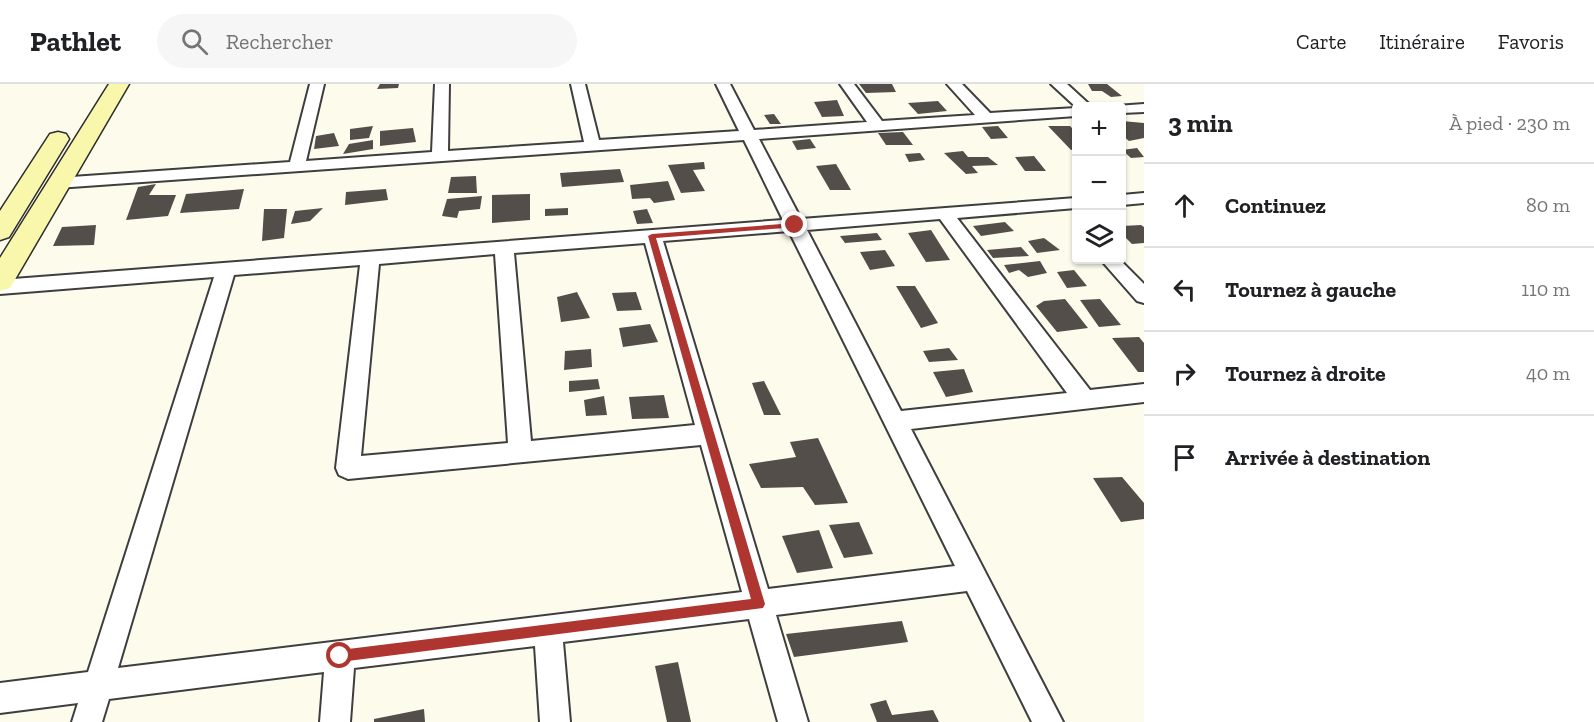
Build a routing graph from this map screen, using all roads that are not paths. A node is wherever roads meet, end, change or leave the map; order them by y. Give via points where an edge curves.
1 (119, 84) edge
2 (317, 84) edge
3 (442, 84) edge
4 (578, 84) edge
5 (723, 84) edge
6 (847, 84) edge
7 (954, 84) edge
8 (1058, 84) edge
9 (1079, 102) edge
10 (1144, 108) edge
11 (1126, 109) edge
12 (1072, 112) edge
13 (987, 119) junction
14 (67, 124) dead end
15 (878, 126) junction
16 (749, 135) junction
17 (593, 146) junction
18 (440, 157) junction
19 (297, 166) junction
20 (50, 173) junction
21 (1144, 198) edge
22 (1126, 200) edge
23 (1068, 204) edge
24 (945, 214) junction
25 (795, 225) junction
26 (0, 231) edge
27 (652, 236) junction
28 (504, 248) junction
29 (370, 259) junction
30 (1114, 264) edge
31 (226, 270) junction
32 (0, 281) edge
33 (0, 287) edge
34 (1144, 296) edge
35 (1144, 393) edge
36 (1086, 401) junction
37 (895, 422) junction
38 (710, 434) junction
39 (520, 452) junction
40 (974, 577) junction
41 (759, 604) junction
42 (548, 630) junction
43 (340, 656) junction
44 (99, 686) junction
45 (0, 698) edge
46 (87, 722) edge
47 (335, 722) edge
48 (555, 722) edge
49 (793, 722) edge
50 (1048, 722) edge

1 - 20 main road via 71,162
2 - 19 street
3 - 18 street
4 - 17 street
5 - 16 street
6 - 15 street
7 - 13 street
8 - 9 street
10 - 11 street
12 - 13 street
13 - 15 street
14 - 20 main road
15 - 16 street
16 - 17 street
16 - 25 street
17 - 18 street
18 - 19 street
19 - 20 street
20 - 26 main road
20 - 32 main road
21 - 22 street
23 - 24 street
24 - 25 street
24 - 36 street
25 - 27 street
25 - 37 street
27 - 28 street
27 - 38 street
28 - 29 street
28 - 39 street
29 - 31 street
29 - 39 street via 348,468
30 - 34 street
31 - 33 street
31 - 44 street
35 - 36 street
36 - 37 street
37 - 40 street
38 - 39 street
38 - 41 street
40 - 41 street
40 - 50 street
41 - 42 street
41 - 49 street
42 - 43 street
42 - 48 street
43 - 44 street
43 - 47 street
44 - 45 street
44 - 46 street

